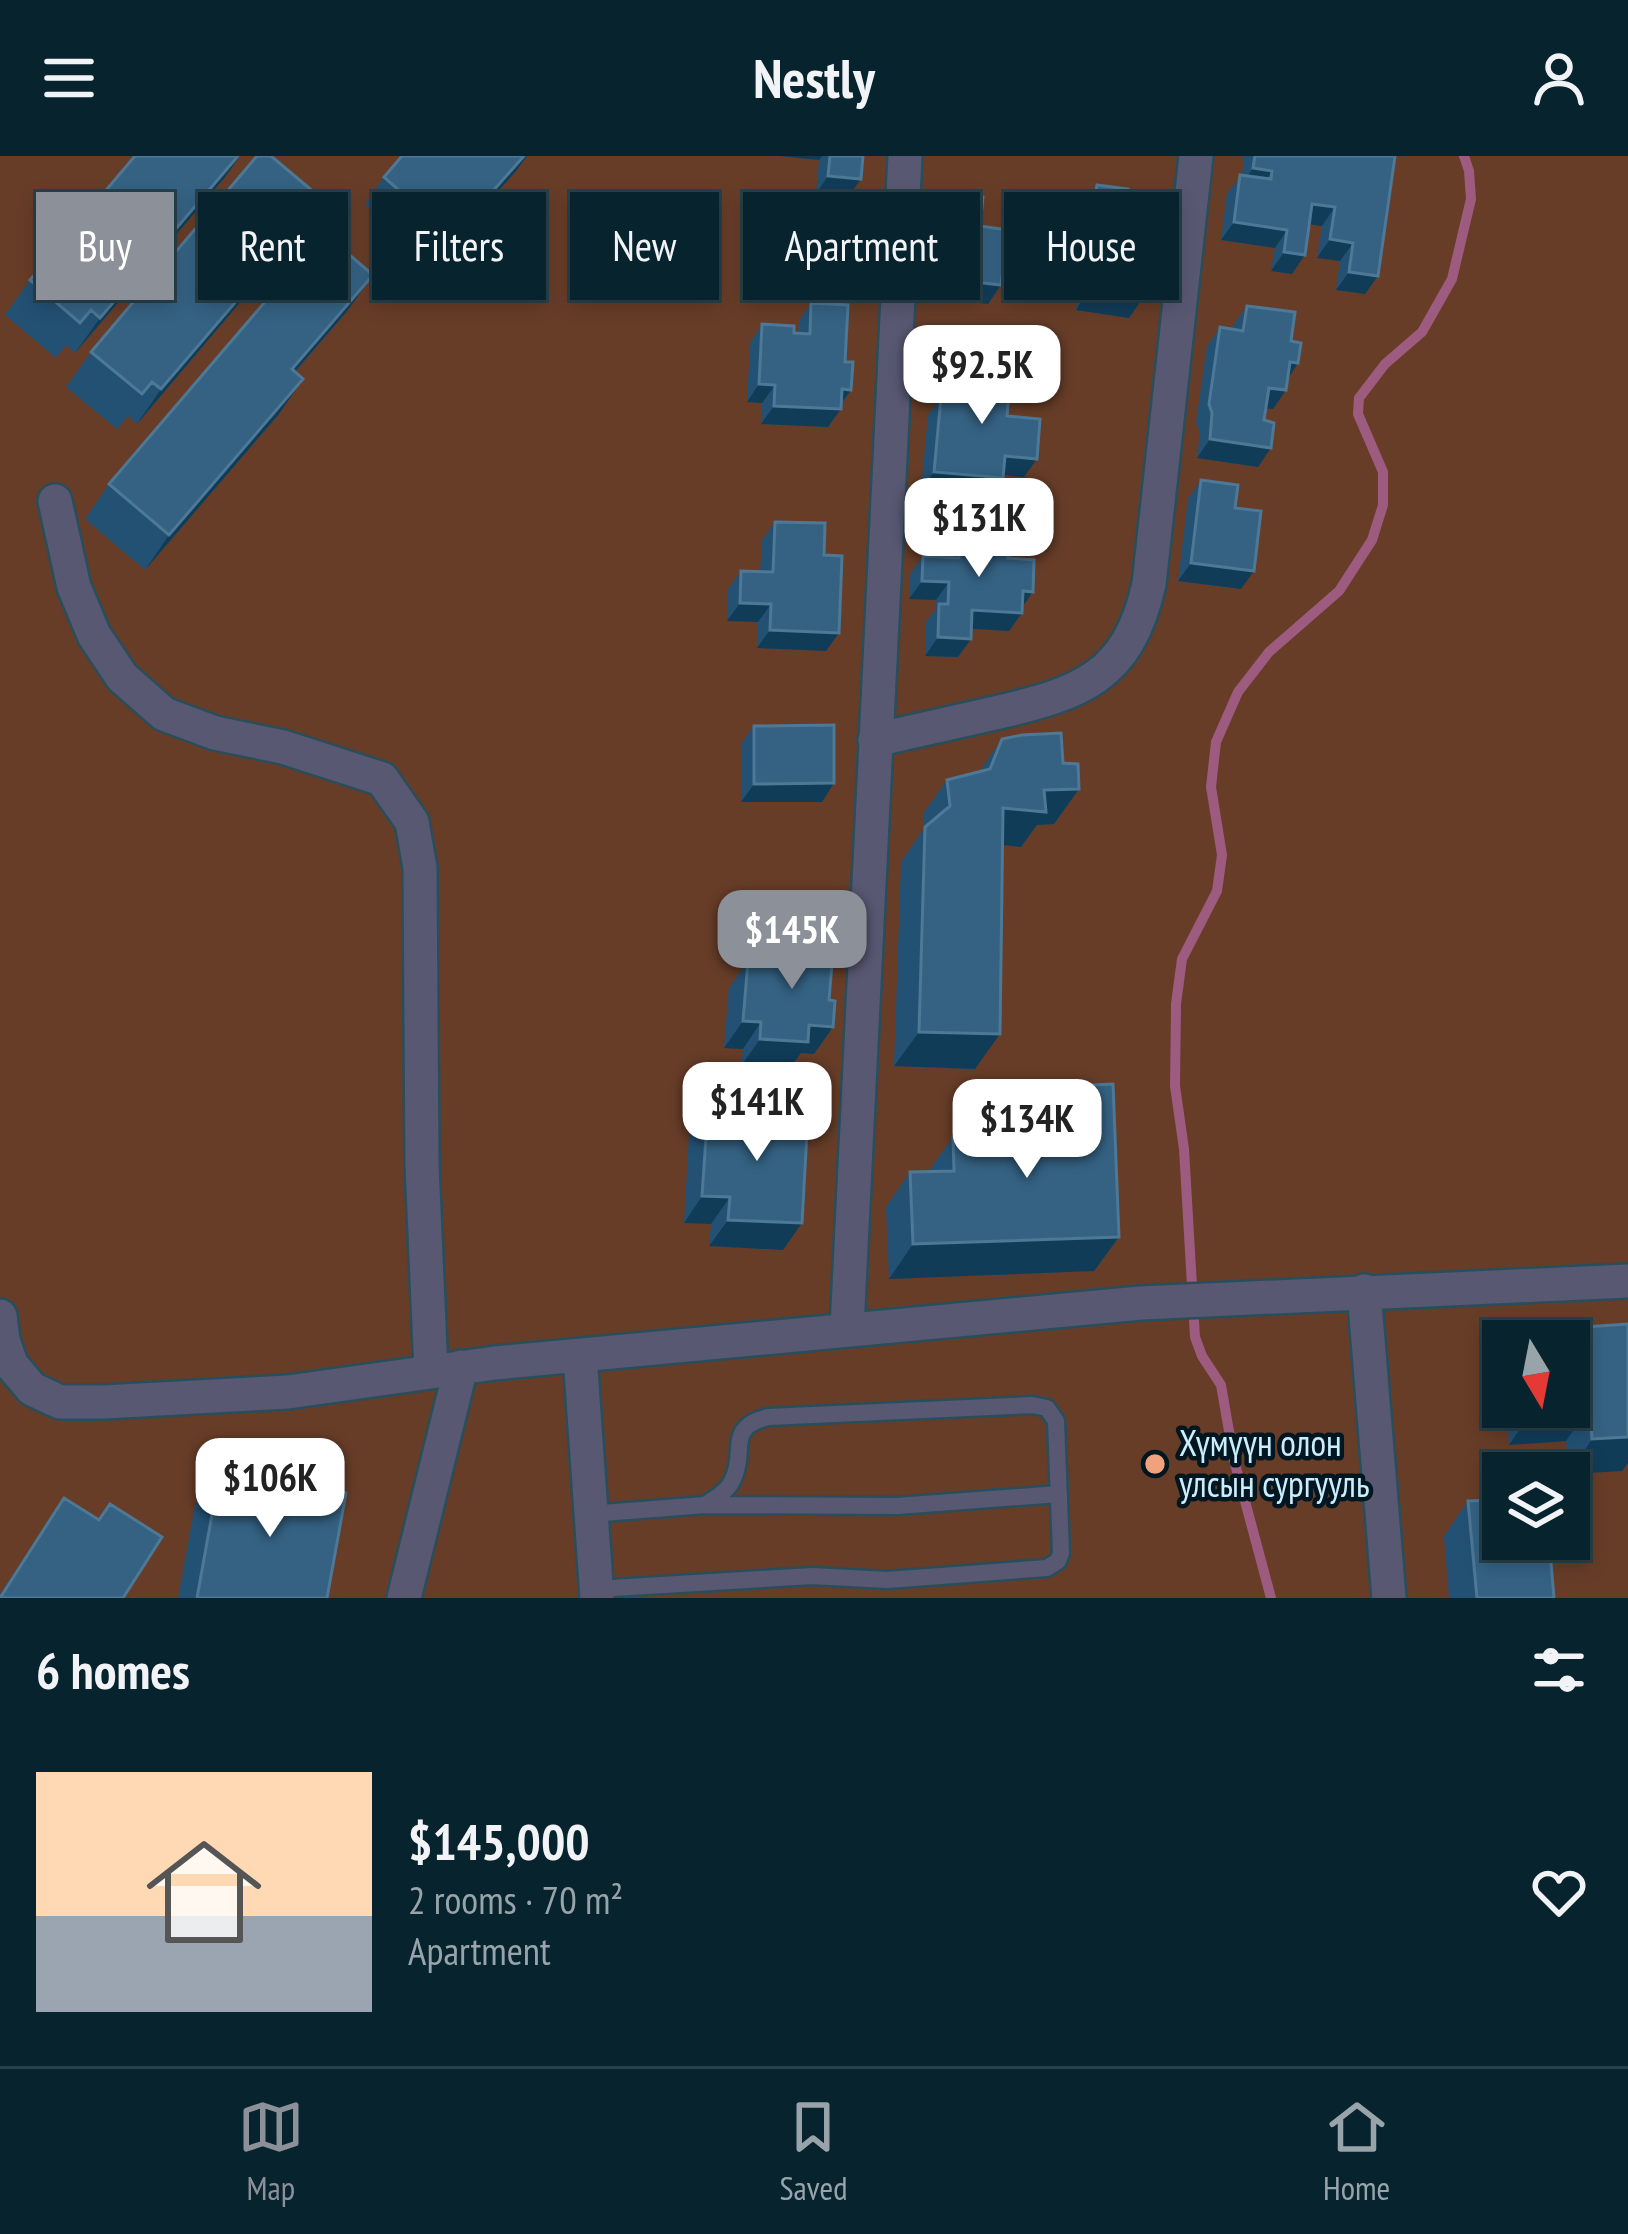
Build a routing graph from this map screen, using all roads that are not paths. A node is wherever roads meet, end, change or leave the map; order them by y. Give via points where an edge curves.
1 (905, 156) edge
2 (1196, 156) edge
3 (55, 501) dead end
4 (875, 740) junction
5 (1628, 1281) edge
6 (1364, 1291) junction
7 (0, 1316) edge
8 (847, 1328) junction
9 (580, 1356) junction
10 (446, 1369) junction
11 (1059, 1495) junction
12 (705, 1505) junction
13 (590, 1514) junction
14 (596, 1594) edge
15 (404, 1598) edge
16 (1389, 1598) edge

1 - 4 street
2 - 4 street via 1149,584 1137,628 1112,663 1076,690
3 - 10 street via 74,586 122,677 164,714 382,779 412,822 420,868 422,1165
4 - 8 street
5 - 6 street
6 - 8 street
6 - 16 street
7 - 10 street via 11,1364 32,1389 60,1402 288,1392
8 - 9 street
9 - 10 street
9 - 13 street
10 - 15 street via 446,1420
11 - 12 lane via 897,1506
11 - 12 lane via 1056,1421 1032,1405 759,1419 740,1436 733,1480
11 - 14 lane via 1061,1553 1042,1569
12 - 13 lane
13 - 14 street

